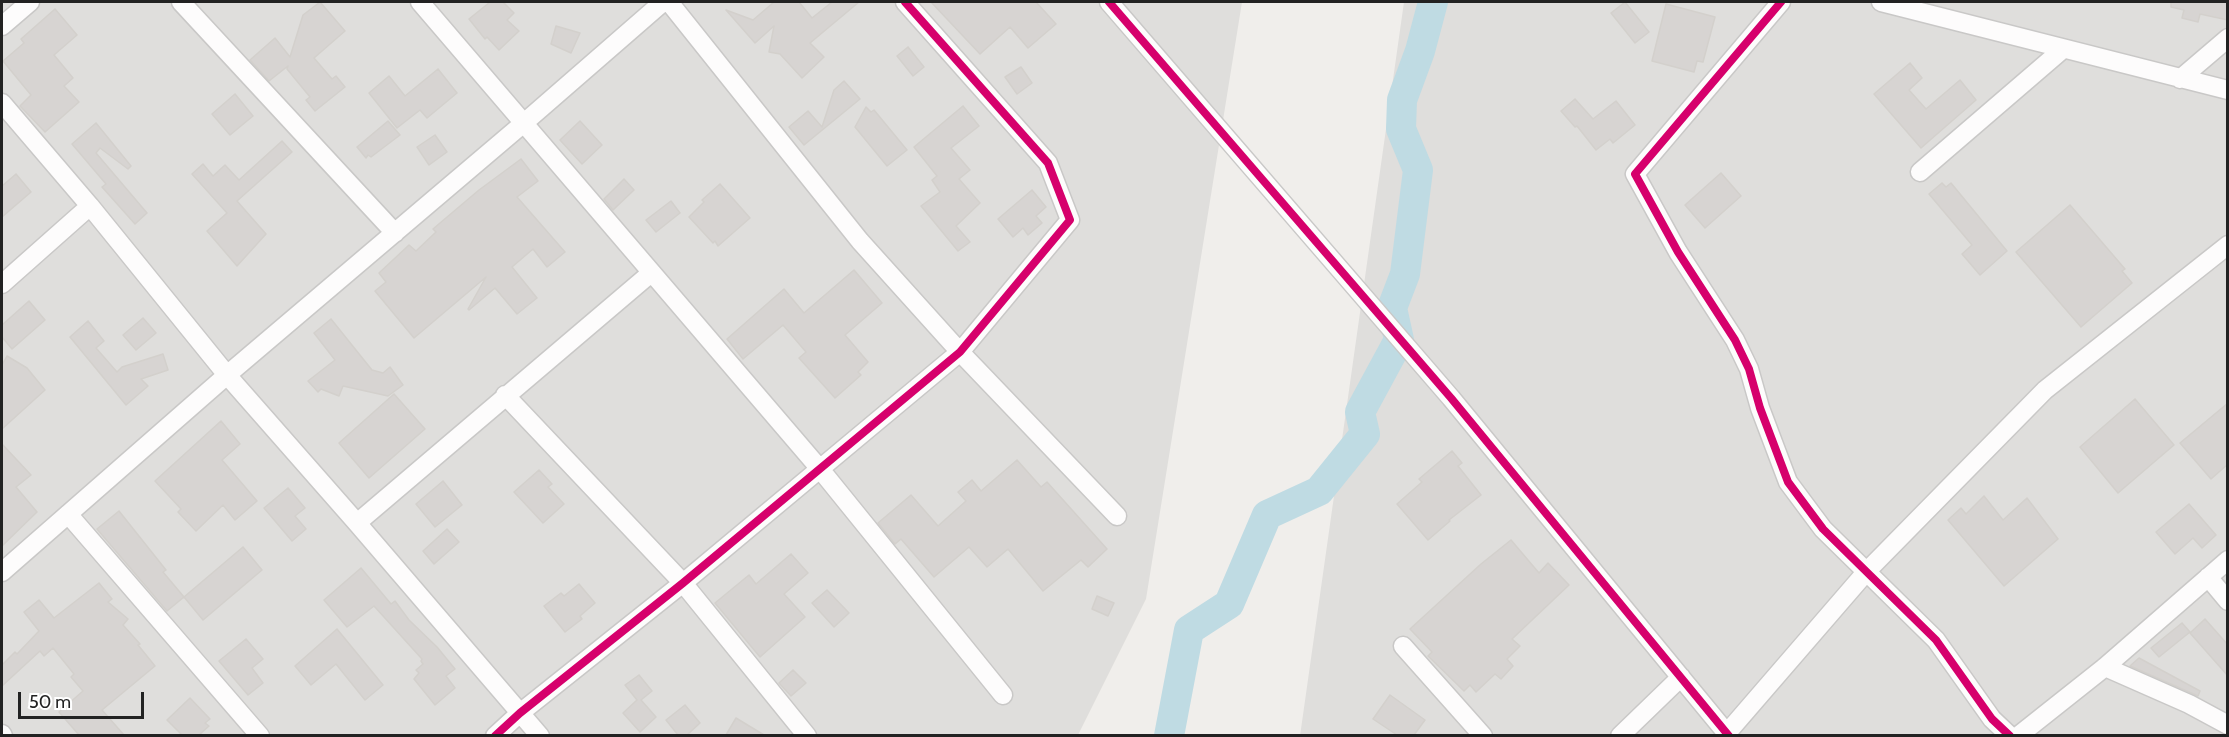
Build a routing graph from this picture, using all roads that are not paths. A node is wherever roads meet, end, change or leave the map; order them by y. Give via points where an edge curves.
1 (30, 2) edge
2 (182, 2) edge
3 (420, 2) edge
4 (663, 2) edge
5 (669, 2) edge
6 (905, 2) edge
7 (1109, 2) edge
8 (1781, 2) edge
9 (1881, 2) edge
10 (1932, 8) edge
11 (2, 26) edge
12 (2228, 38) edge
13 (2063, 49) junction
14 (2180, 79) junction
15 (2228, 90) edge
16 (2, 103) edge
17 (525, 122) junction
18 (1920, 172) dead end
19 (90, 206) junction
20 (395, 233) junction
21 (2228, 245) edge
22 (651, 273) junction
23 (2, 284) edge
24 (960, 352) junction
25 (227, 375) junction
26 (505, 395) junction
27 (820, 469) junction
28 (68, 514) junction
29 (1117, 516) dead end
30 (357, 523) junction
31 (2228, 560) edge
32 (1868, 571) junction
33 (2, 572) edge
34 (2208, 577) junction
35 (683, 583) junction
36 (2228, 601) edge
37 (1403, 646) dead end
38 (2105, 667) junction
39 (1680, 677) junction
40 (1003, 695) dead end
41 (520, 713) junction
42 (2228, 725) edge
43 (1728, 734) edge
44 (260, 735) edge
45 (495, 735) edge
46 (540, 735) edge
47 (807, 735) edge
48 (1483, 735) edge
49 (1620, 735) edge
50 (2010, 735) edge
51 (2018, 735) edge

1 - 11 street
2 - 20 street
3 - 17 street
4 - 17 street
5 - 24 street via 860,241
6 - 24 street via 1048,163 1070,220
7 - 39 street via 1451,398
8 - 32 street via 1635,174 1678,252 1735,340 1788,482 1823,529
9 - 10 street
10 - 13 street
12 - 14 street
13 - 14 street
13 - 18 street
14 - 15 street
16 - 19 street
17 - 20 street
17 - 22 street
19 - 23 street
19 - 25 street
20 - 25 street
21 - 32 street via 2045,390
22 - 26 street
22 - 27 street
24 - 27 street
24 - 29 street
25 - 28 street
25 - 30 street
26 - 30 street
26 - 35 street
27 - 35 street
27 - 40 street
28 - 33 street
28 - 44 street
30 - 41 street
31 - 34 street
32 - 43 street
32 - 50 street via 1936,640 1992,719
34 - 36 street
34 - 38 street
35 - 41 street
35 - 47 street
37 - 48 street
38 - 42 street
38 - 51 street
39 - 43 street
39 - 49 street
41 - 45 street
41 - 46 street

